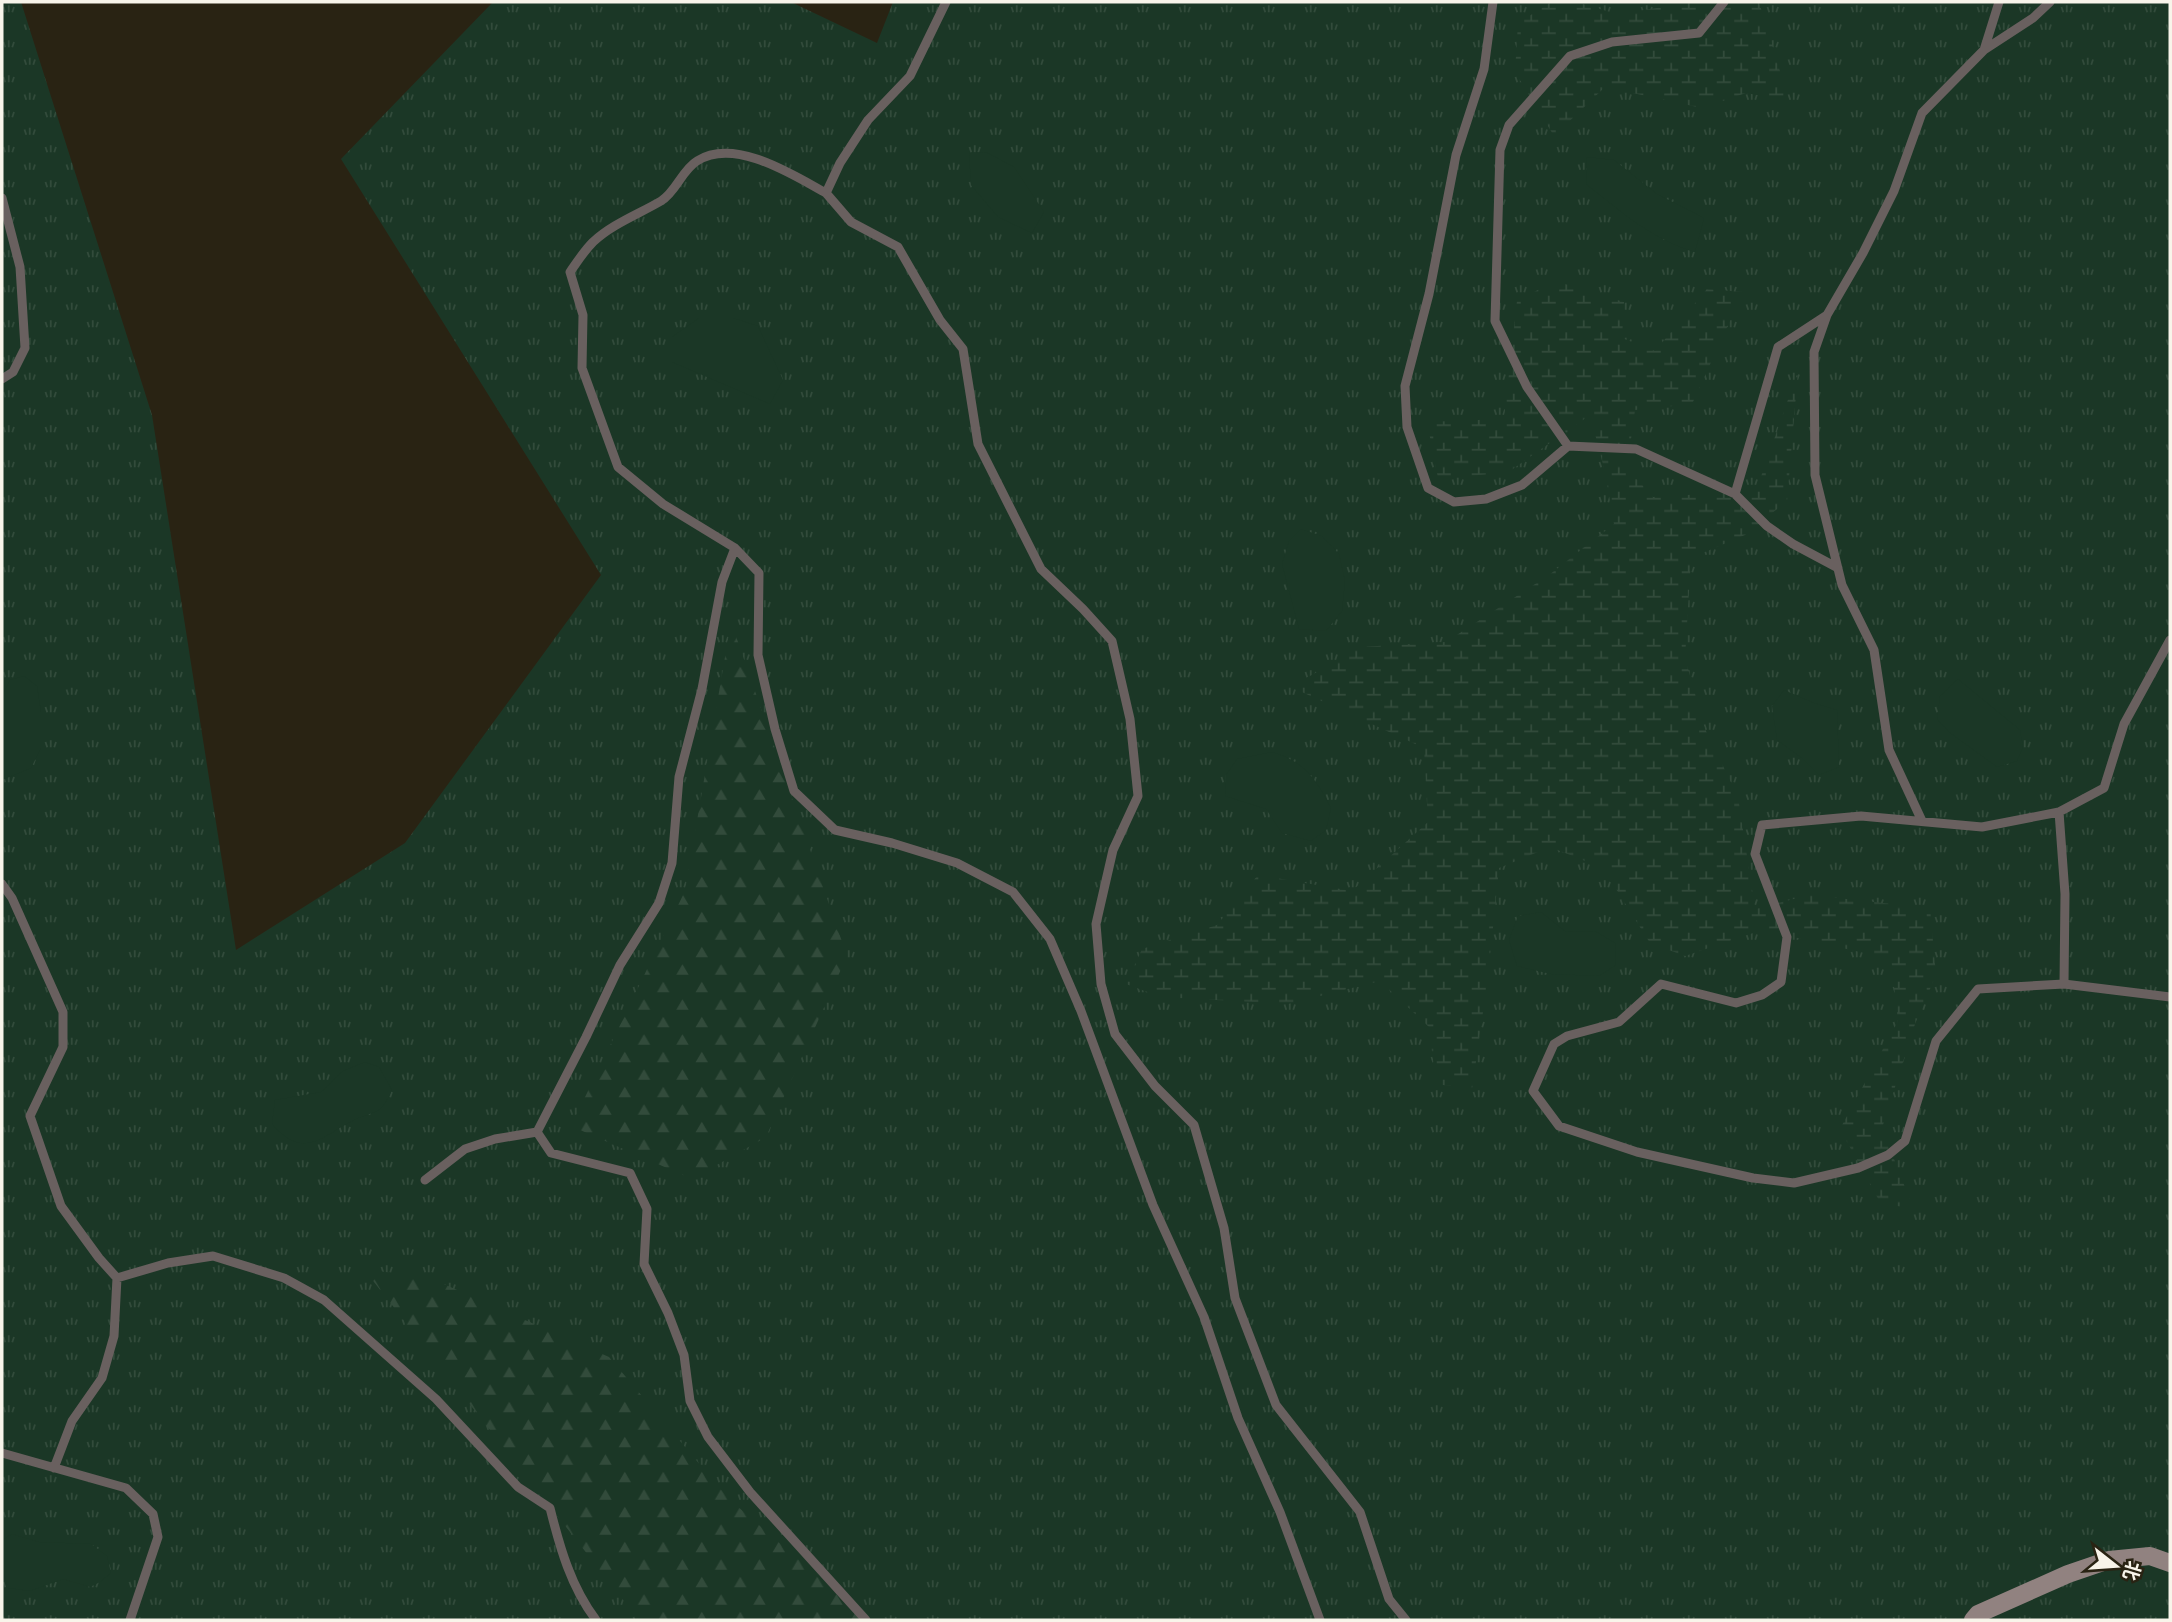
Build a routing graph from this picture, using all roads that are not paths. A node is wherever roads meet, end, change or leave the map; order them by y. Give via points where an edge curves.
1 (946, 2) edge
2 (1493, 2) edge
3 (1724, 2) edge
4 (1999, 2) edge
5 (2050, 2) edge
6 (1984, 50) junction
7 (826, 193) junction
8 (2, 198) edge
9 (1827, 315) junction
10 (2, 379) edge
11 (1568, 446) junction
12 (1735, 494) junction
13 (735, 548) junction
14 (1838, 568) junction
15 (2170, 640) edge
16 (2059, 812) junction
17 (1922, 821) junction
18 (2, 884) edge
19 (2064, 984) junction
20 (2170, 997) edge
21 (537, 1132) junction
22 (425, 1180) dead end
23 (117, 1278) junction
24 (2, 1453) edge
25 (54, 1468) junction
26 (2170, 1563) edge
27 (130, 1620) edge
28 (596, 1620) edge
29 (866, 1620) edge
30 (1320, 1620) edge
31 (1406, 1620) edge
32 (1973, 1620) edge

1 - 7 lane via 909,76 868,120
2 - 11 lane via 1484,69 1456,155 1429,294 1405,386 1407,427 1428,488 1454,502 1486,499 1522,485
3 - 11 lane via 1699,33 1612,42 1570,57 1509,125 1500,150 1495,321 1527,387
4 - 6 lane
5 - 6 lane
6 - 9 lane via 1922,113 1894,191
7 - 13 lane via 744,155 715,154 696,162 665,199 593,242 570,272 583,315 582,368 618,467 663,504
7 - 31 lane via 851,222 898,247 940,320 963,349 978,444 1041,569 1112,642 1130,719 1138,796 1113,849 1096,924 1101,984 1115,1034 1155,1086 1194,1125 1224,1228 1235,1298 1276,1405 1360,1512 1389,1599
8 - 10 lane via 20,267 24,348 13,372
9 - 12 lane via 1778,347
9 - 14 lane via 1814,352 1815,475
11 - 12 lane via 1636,449
12 - 14 lane via 1766,526
13 - 21 lane via 722,582 702,689 679,777 671,863 659,903 620,965
13 - 30 lane via 759,573 758,655 794,791 835,830 957,863 1013,892 1050,939 1153,1205 1204,1317 1238,1418 1280,1512
14 - 17 lane via 1874,650 1889,750
15 - 16 lane via 2124,724 2104,789
16 - 17 lane via 1982,827
16 - 19 lane via 2065,894
17 - 19 lane via 1861,816 1762,825 1755,854 1787,937 1781,982 1762,995 1736,1003 1661,984 1619,1022 1554,1044 1533,1091 1559,1126 1637,1152 1753,1178 1794,1183 1857,1168 1888,1155 1905,1141 1936,1041 1978,989
18 - 23 lane via 63,1012 63,1047 30,1116 61,1206
19 - 20 lane
21 - 22 lane via 465,1149
21 - 29 lane via 551,1153 630,1173 647,1209 644,1264 684,1354 690,1401 708,1437 750,1492
23 - 25 lane via 114,1336 102,1378 72,1421
23 - 28 lane via 213,1256 284,1278 324,1300 436,1399 518,1486 550,1508 581,1600
24 - 25 lane
25 - 27 lane via 126,1488 153,1514 158,1537
26 - 32 street via 2150,1556 2109,1560 2068,1574

